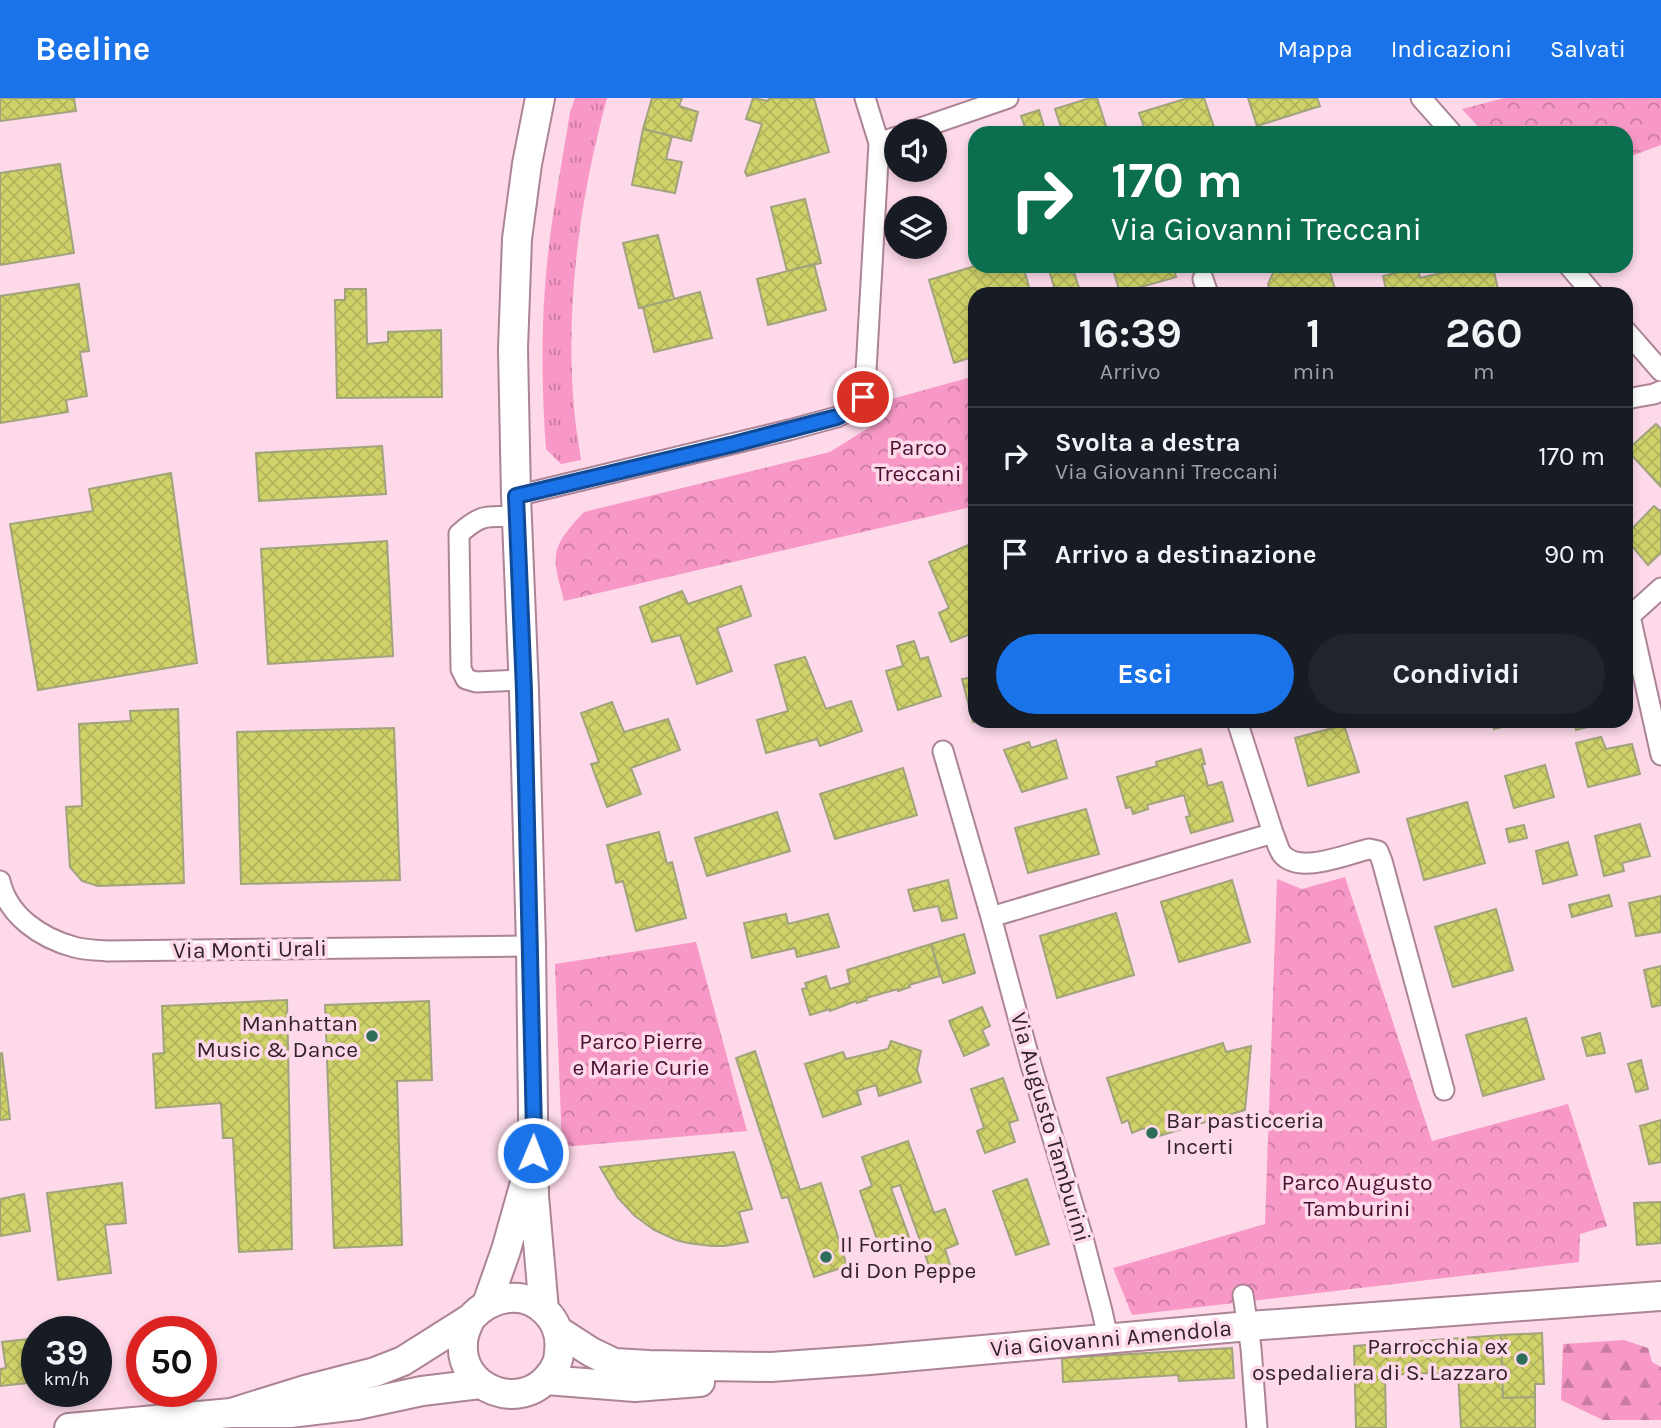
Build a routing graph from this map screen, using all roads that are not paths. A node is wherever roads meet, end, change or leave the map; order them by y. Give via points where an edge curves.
1 (541, 98) edge
2 (865, 98) edge
3 (1008, 98) edge
4 (1421, 98) edge
5 (947, 119) edge
6 (1446, 126) edge
7 (884, 134) edge
8 (884, 174) edge
9 (1575, 273) edge
10 (1588, 287) edge
11 (1633, 339) edge
12 (1661, 371) edge
13 (1661, 391) edge
14 (1633, 398) edge
15 (517, 506) junction
16 (1661, 588) edge
17 (1633, 612) edge
18 (1633, 629) edge
19 (524, 680) junction
20 (1239, 728) edge
21 (943, 751) dead end
22 (1661, 755) edge
23 (1273, 833) junction
24 (0, 880) edge
25 (991, 917) junction
26 (531, 946) junction
27 (1444, 1090) dead end
28 (533, 1153) junction
29 (1243, 1296) dead end
30 (1661, 1296) edge
31 (479, 1311) junction
32 (551, 1320) junction
33 (1249, 1325) junction
34 (1108, 1338) junction
35 (771, 1367) junction
36 (546, 1380) junction
37 (480, 1384) junction
38 (231, 1413) junction
39 (69, 1428) edge
40 (1257, 1428) edge

1 - 15 main road via 517,239 513,349
2 - 7 street
3 - 5 street
4 - 6 street
8 - 15 street via 865,388 859,406 837,417
9 - 10 street
11 - 12 street
13 - 14 street
15 - 19 main road
15 - 19 street via 474,520 459,534 461,669 466,679 476,682
16 - 17 street
18 - 22 street
19 - 26 main road
20 - 23 street
21 - 25 street, Via Augusto Tamburini
23 - 25 street
23 - 27 street via 1282,854 1295,863 1378,851
24 - 26 street, Via Monti Urali via 9,904 27,925 77,948
25 - 34 street, Via Augusto Tamburini
26 - 28 main road
28 - 31 main road via 506,1250
28 - 32 main road via 534,1196
29 - 33 street
30 - 33 main road, Via Giovanni Amendola
31 - 32 main road, Via Giovanni Amendola via 501,1298 517,1298 531,1302
31 - 37 main road via 465,1331 462,1345 464,1360
31 - 38 main road, Via Giovanni Amendola via 403,1361
32 - 35 main road, Via Giovanni Amendola via 591,1352 614,1363
32 - 36 main road via 560,1343 559,1357
33 - 34 main road, Via Giovanni Amendola
33 - 40 street
34 - 35 main road, Via Giovanni Amendola
35 - 36 main road, Via Giovanni Amendola via 702,1382 635,1387
36 - 37 main road, Via Giovanni Amendola via 515,1395
37 - 38 main road, Via Giovanni Amendola via 290,1413
38 - 39 main road, Via Giovanni Amendola

